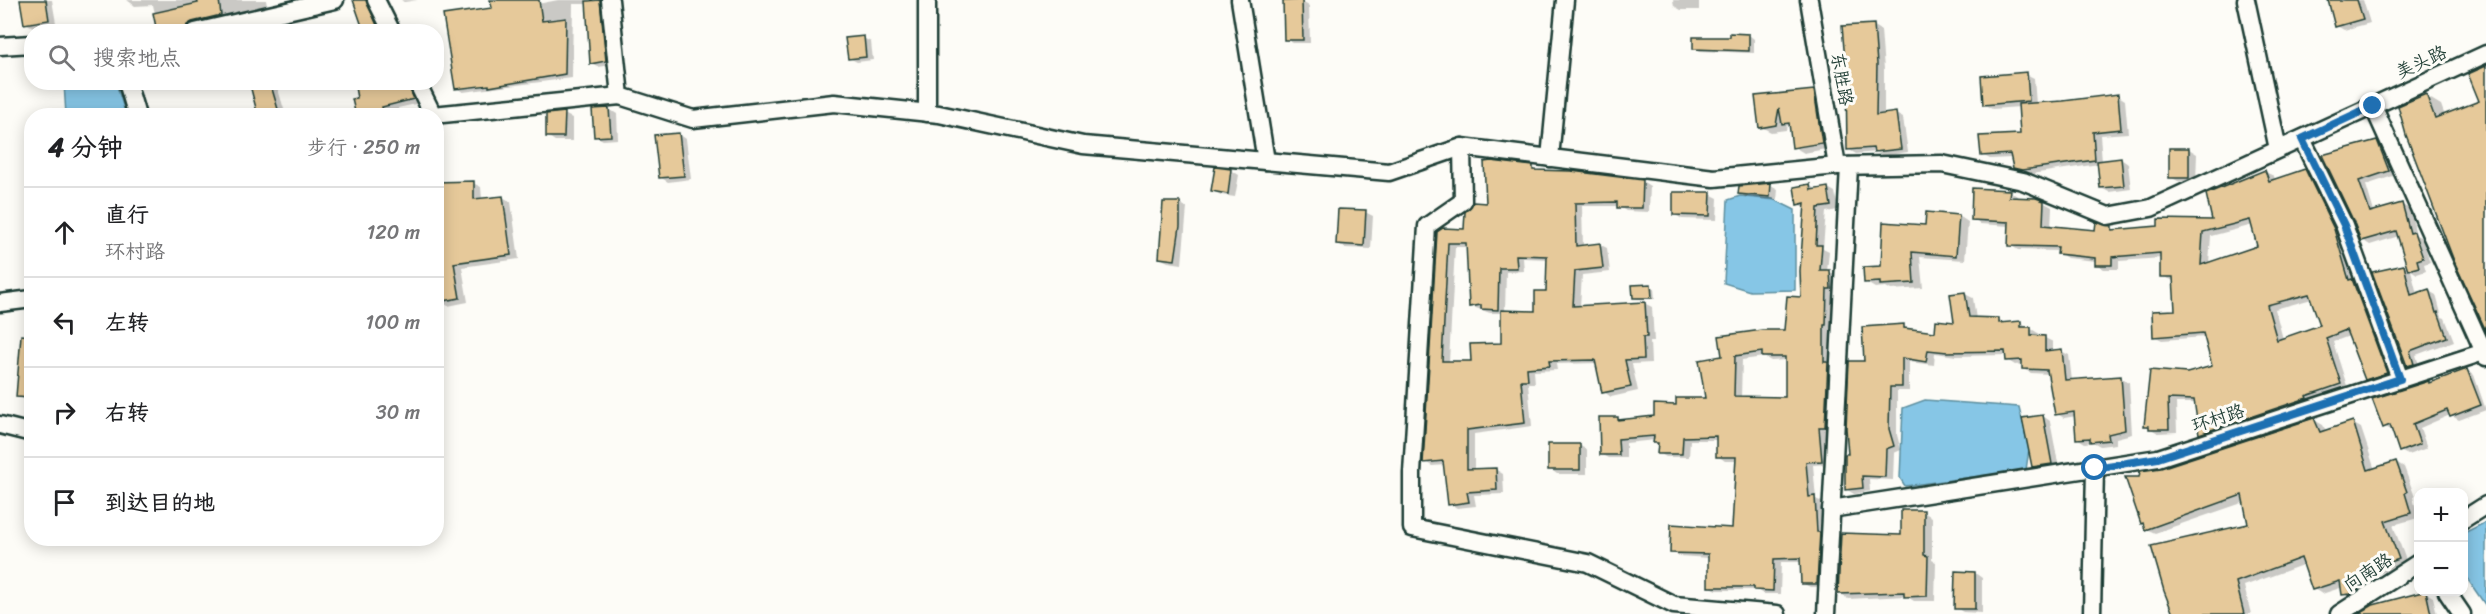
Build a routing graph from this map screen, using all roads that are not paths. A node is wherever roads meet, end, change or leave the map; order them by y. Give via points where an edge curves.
1 (335, 0) edge
2 (376, 0) edge
3 (610, 0) edge
4 (927, 0) edge
5 (1240, 0) edge
6 (1566, 0) edge
7 (1809, 0) edge
8 (2246, 0) edge
9 (230, 24) edge
10 (388, 24) edge
11 (24, 44) edge
12 (0, 46) edge
13 (2486, 54) edge
14 (129, 90) edge
15 (421, 90) edge
16 (620, 96) junction
17 (2373, 106) junction
18 (135, 108) edge
19 (430, 108) edge
20 (927, 112) junction
21 (444, 114) edge
22 (2302, 139) junction
23 (1462, 147) junction
24 (2278, 149) junction
25 (1550, 158) junction
26 (1266, 161) junction
27 (1843, 166) junction
28 (24, 300) edge
29 (0, 303) edge
30 (2485, 353) edge
31 (2400, 379) junction
32 (0, 425) edge
33 (24, 431) edge
34 (2095, 468) junction
35 (2486, 504) edge
36 (1831, 509) junction
37 (2468, 516) edge
38 (2414, 566) edge
39 (2450, 596) edge
40 (1777, 614) edge
41 (1826, 614) edge
42 (2092, 614) edge
43 (2339, 614) edge
44 (2462, 614) edge

1 - 9 street
2 - 10 street
3 - 16 street
4 - 20 street
5 - 26 street
6 - 25 street
7 - 27 street, 东胜路
8 - 24 street
11 - 12 street
13 - 17 street, 美头路
14 - 18 street
15 - 19 street
16 - 20 street via 693,119 834,103
16 - 21 street
17 - 22 street, 美头路
17 - 30 street
20 - 26 street via 1083,145
22 - 24 street, 美头路
22 - 31 street via 2344,225
23 - 25 street, 美头路
23 - 26 street via 1389,172
23 - 40 street via 1462,201 1427,226 1412,528 1588,563 1674,605
24 - 27 street, 美头路 via 2151,208 2108,216 2023,181 1942,165
25 - 27 street, 美头路 via 1714,178
27 - 36 street, 东胜路
28 - 29 street
30 - 31 street, 环村路
31 - 34 street, 环村路 via 2158,458
32 - 33 street
34 - 36 street, 环村路
34 - 42 street
35 - 37 street
36 - 41 street, 东胜路
38 - 43 street, 向南路
39 - 44 street

